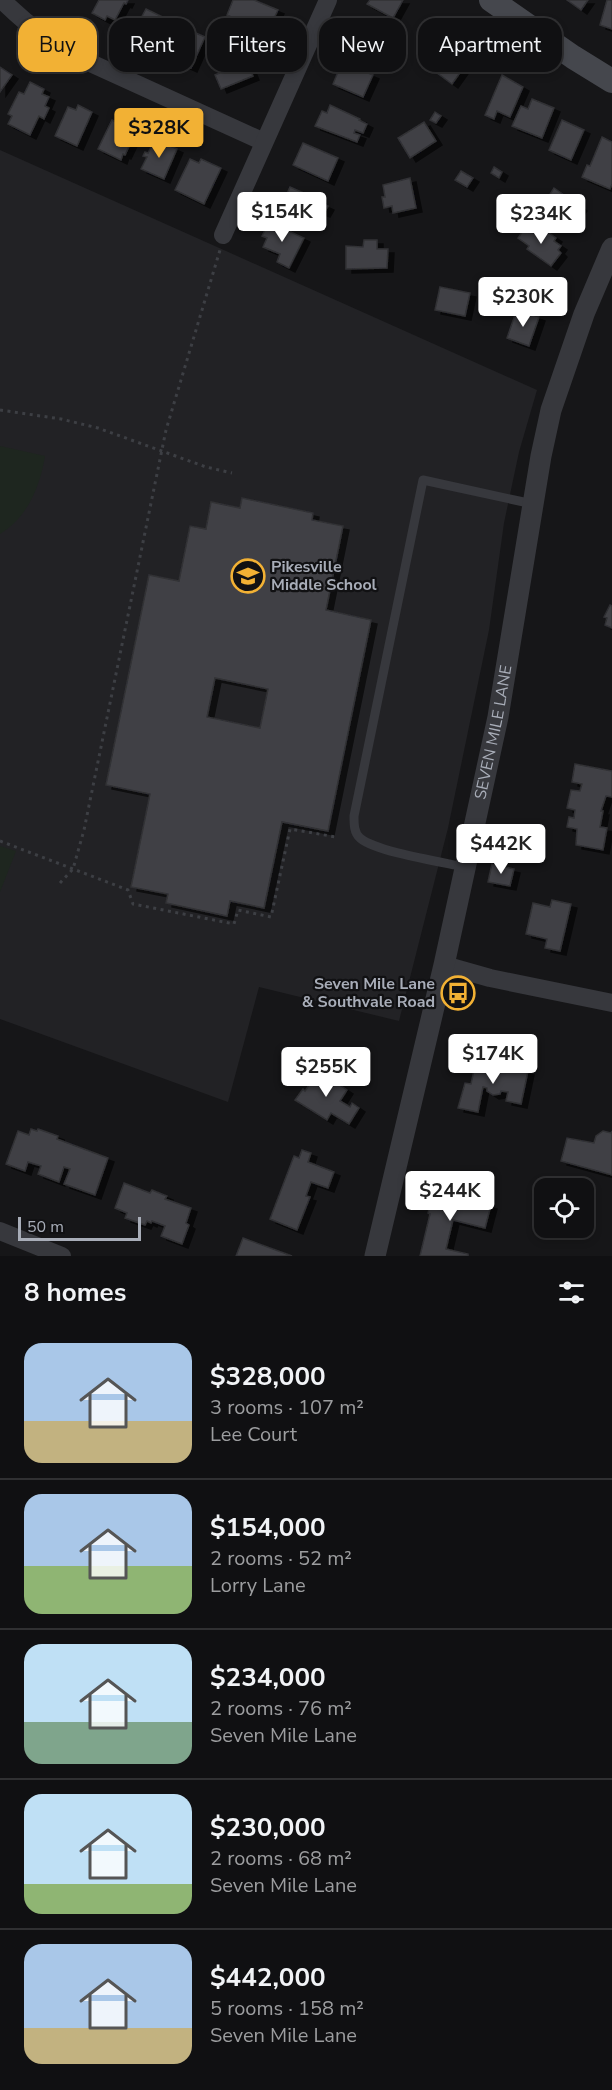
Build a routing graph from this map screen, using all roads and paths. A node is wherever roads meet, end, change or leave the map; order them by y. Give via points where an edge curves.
1 (2, 0) edge
2 (328, 0) edge
3 (491, 0) edge
4 (612, 81) edge
5 (264, 142) junction
6 (223, 235) joint
7 (612, 248) edge
8 (0, 410) edge
9 (161, 452) junction
10 (232, 473) dead end
11 (533, 504) junction
12 (336, 837) dead end
13 (0, 841) edge
14 (465, 867) junction
15 (73, 869) junction
16 (60, 883) dead end
17 (444, 965) junction
18 (612, 1004) edge
19 (0, 1231) edge
20 (62, 1256) edge
21 (375, 1256) edge

1 - 5 street via 59,47
2 - 5 street
3 - 4 main road
5 - 6 street
6 - 9 path
7 - 11 street, SEVEN MILE LANE via 551,410
8 - 9 path via 98,428
9 - 10 path
9 - 15 path
11 - 14 street, SEVEN MILE LANE via 498,717
11 - 14 lane via 423,480 354,816 358,837 377,847
12 - 15 path via 290,829 271,917 238,909 234,924 133,904 128,890
13 - 15 path
14 - 17 street, SEVEN MILE LANE
15 - 16 path
17 - 18 street
17 - 21 street, SEVEN MILE LANE
19 - 20 street

